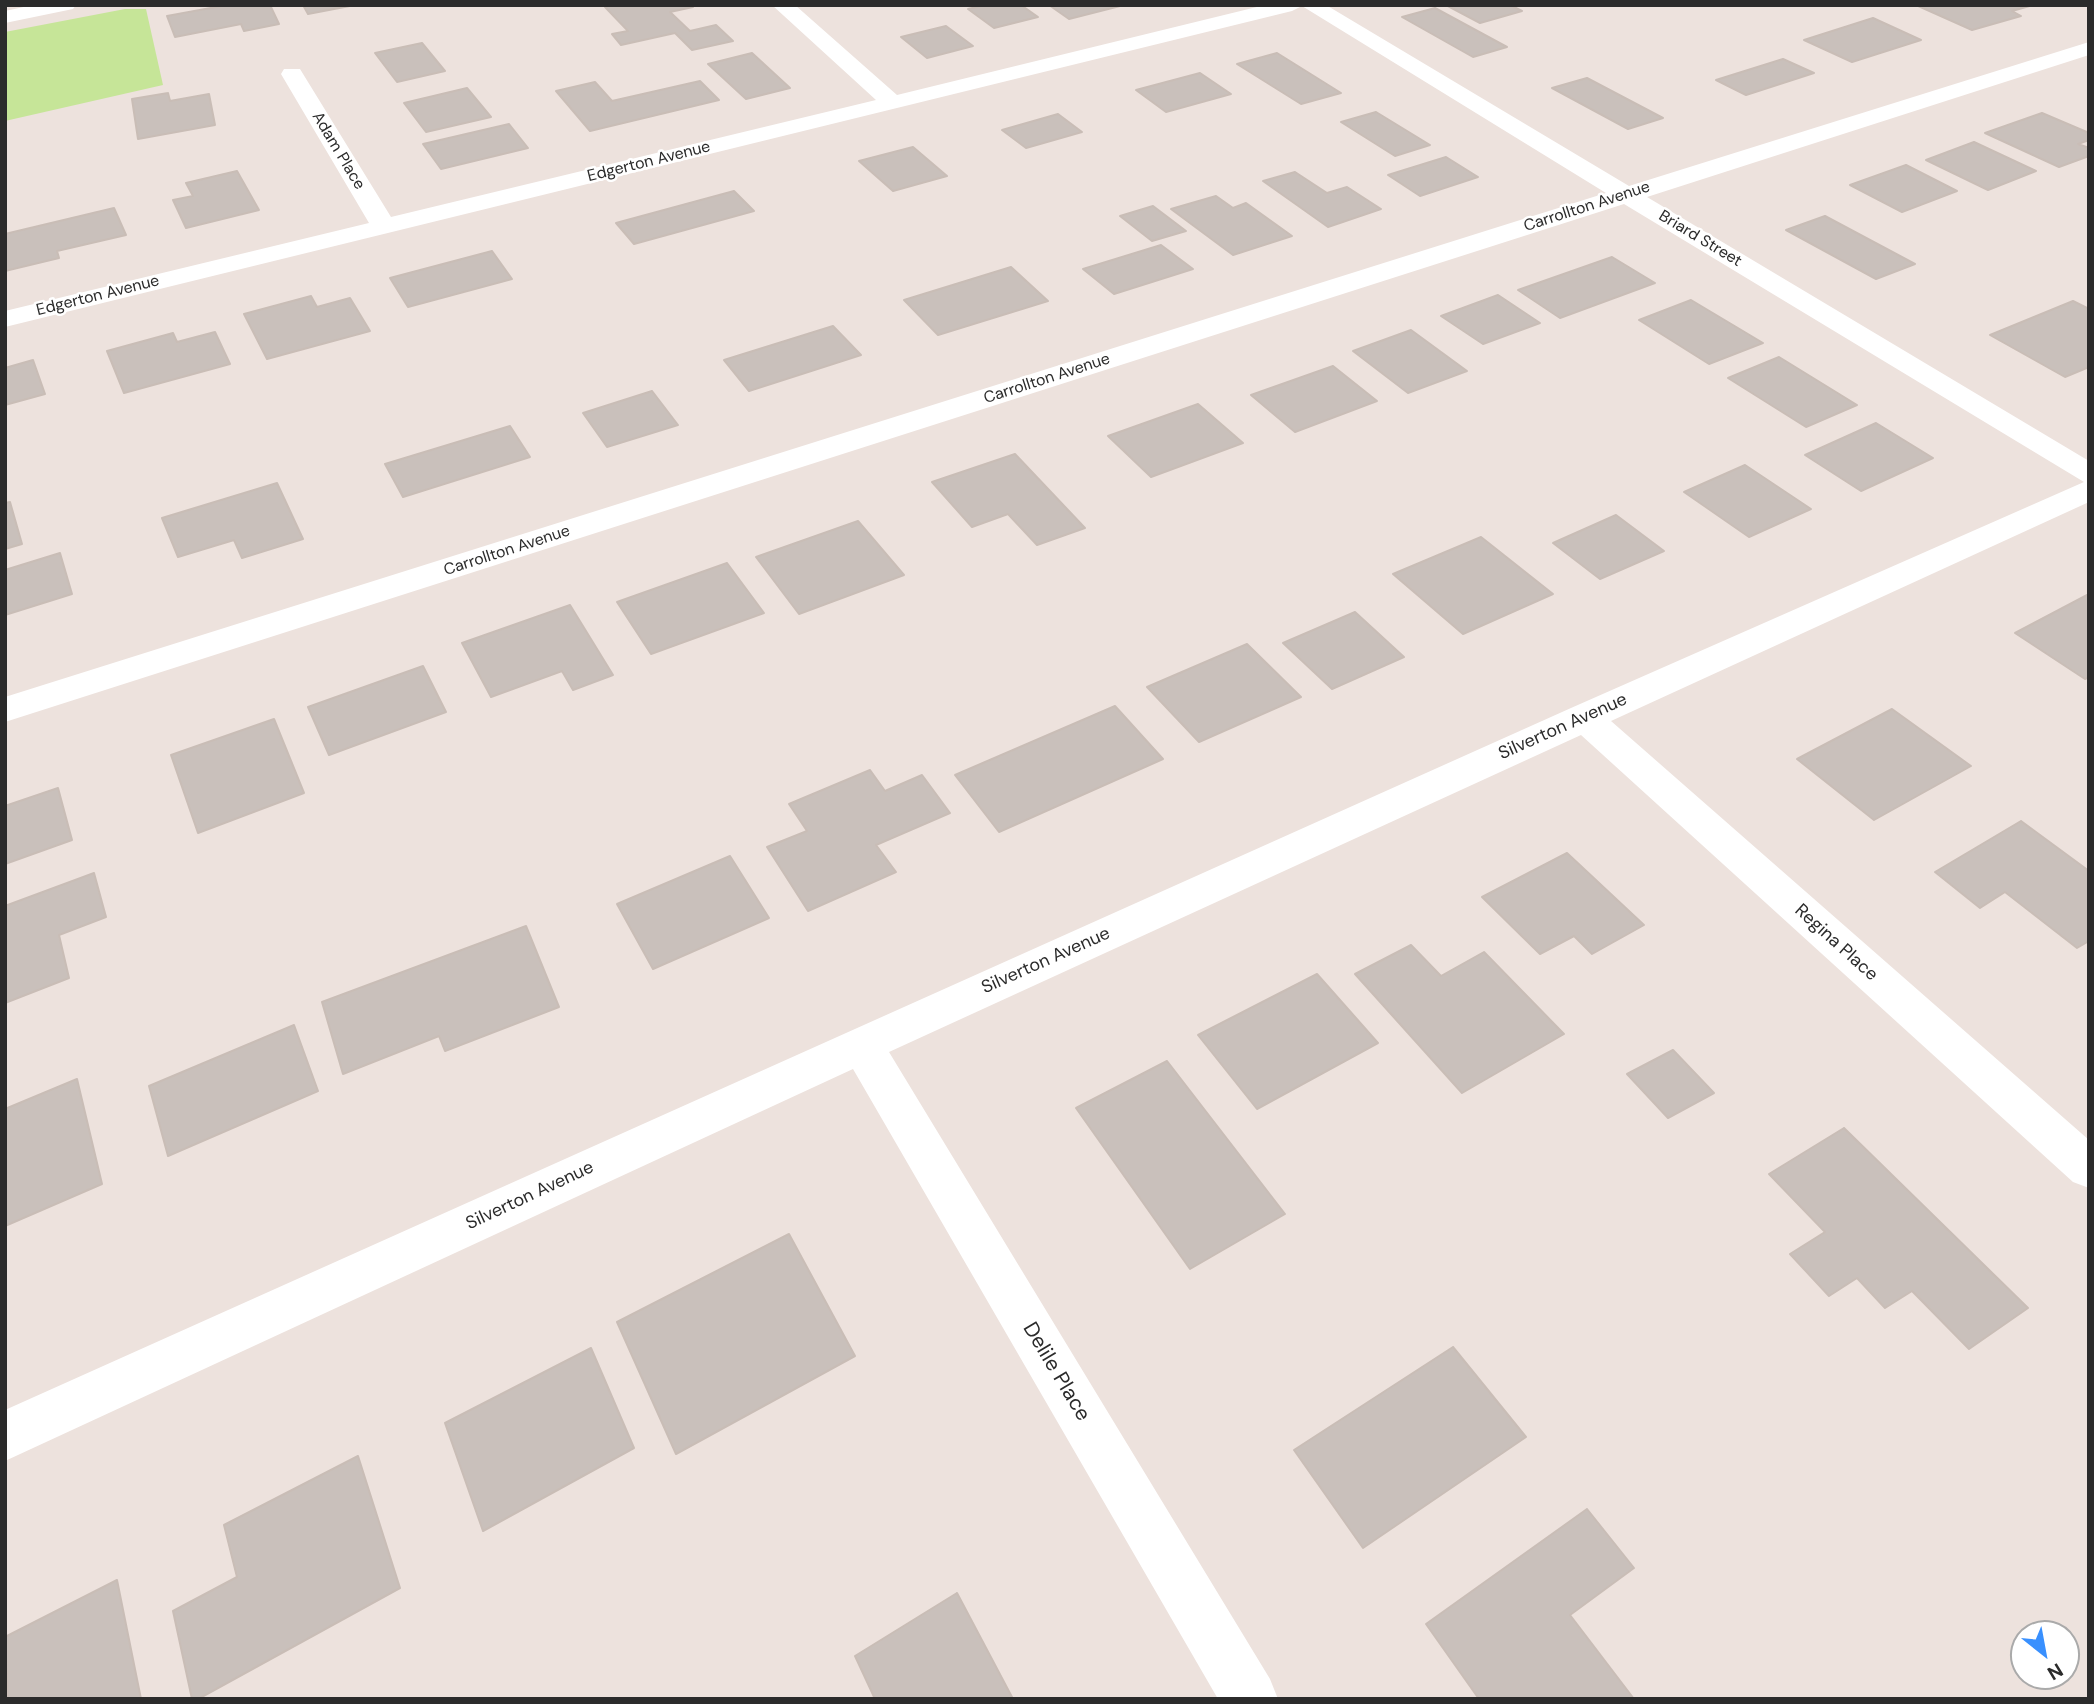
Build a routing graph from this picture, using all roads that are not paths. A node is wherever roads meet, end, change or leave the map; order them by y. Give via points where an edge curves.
1 (66, 5) edge
2 (782, 5) edge
3 (1292, 5) edge
4 (1311, 5) edge
5 (5, 17) edge
6 (2089, 48) edge
7 (292, 74) dead end
8 (893, 103) junction
9 (1626, 195) junction
10 (384, 227) junction
11 (5, 319) edge
12 (2089, 474) edge
13 (2089, 490) edge
14 (5, 710) edge
15 (1584, 718) junction
16 (862, 1045) junction
17 (2089, 1168) edge
18 (5, 1436) edge
19 (1250, 1699) edge

1 - 5 street
2 - 8 street
3 - 8 street, Edgerton Avenue
4 - 9 street, Briard Street
6 - 9 street, Carrollton Avenue
7 - 10 street, Adam Place
8 - 10 street, Edgerton Avenue
9 - 12 street, Briard Street
9 - 14 street, Carrollton Avenue
10 - 11 street, Edgerton Avenue
13 - 15 street, Silverton Avenue
15 - 16 street, Silverton Avenue
15 - 17 street, Regina Place
16 - 18 street, Silverton Avenue
16 - 19 street, Delile Place

